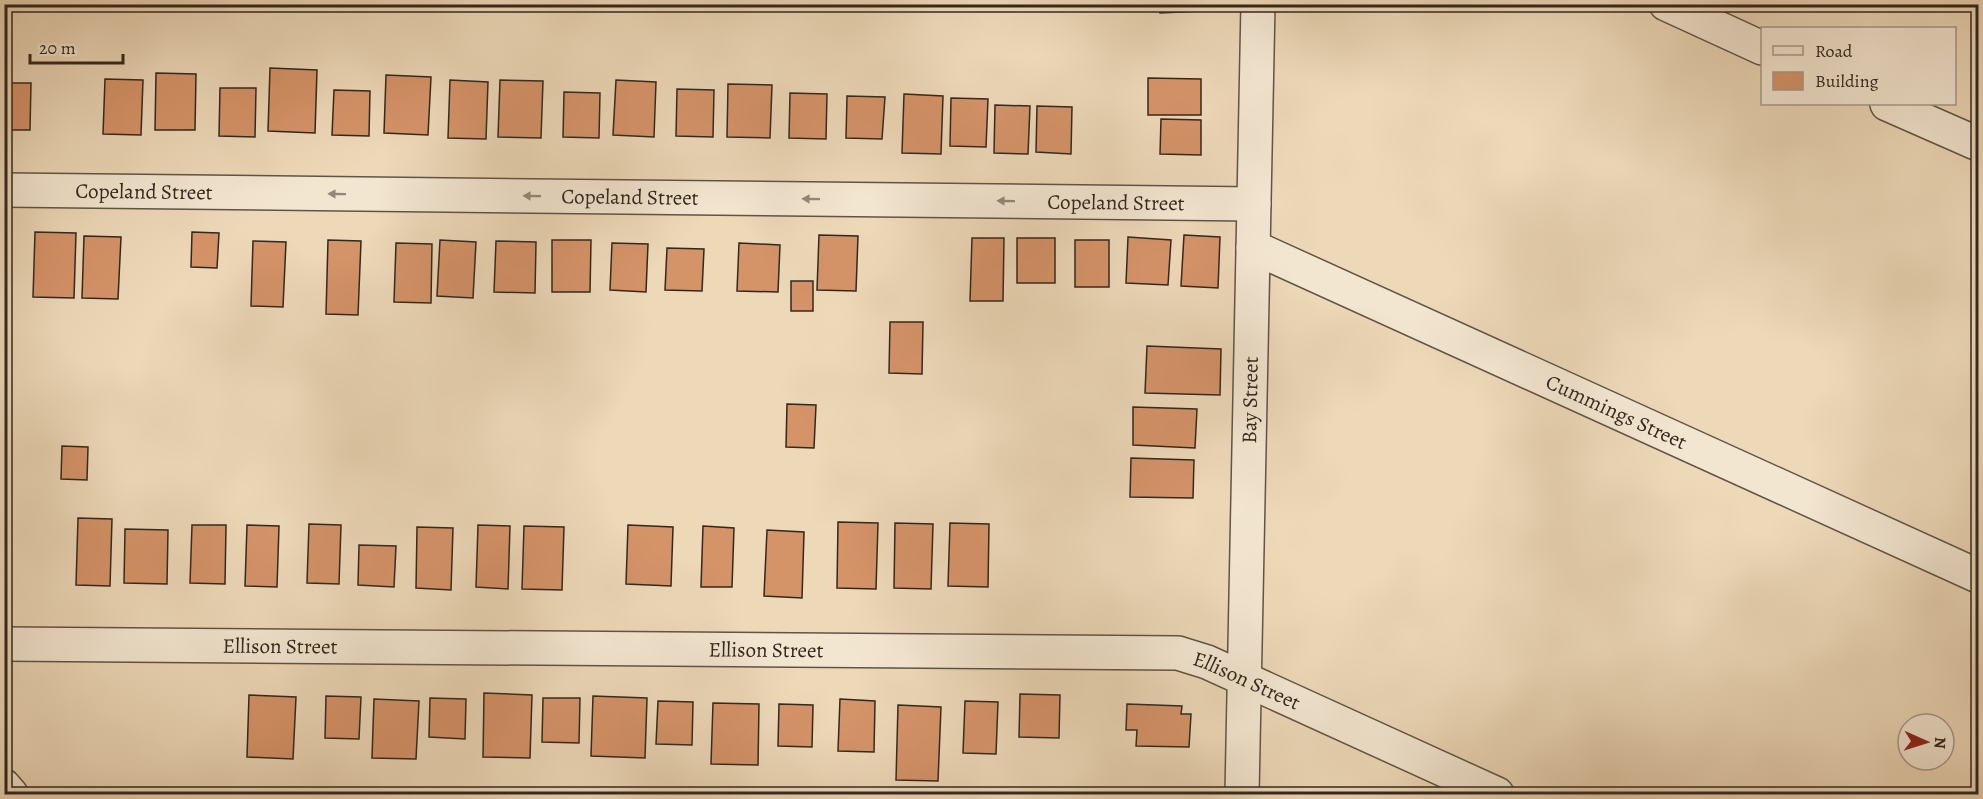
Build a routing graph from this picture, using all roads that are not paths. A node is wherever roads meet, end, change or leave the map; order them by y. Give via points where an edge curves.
1 (1257, 4) edge
2 (1666, 4) edge
3 (1761, 48) edge
4 (1889, 105) edge
5 (1978, 144) edge
6 (4, 190) edge
7 (1254, 204) junction
8 (1253, 247) junction
9 (1978, 576) edge
10 (4, 644) edge
11 (1245, 680) junction
12 (4, 786) edge
13 (11, 795) edge
14 (1242, 795) edge
15 (1497, 795) edge

1 - 7 street, Bay Street
2 - 3 street
4 - 5 street
7 -> 6 street, Copeland Street
7 - 8 street, Bay Street
8 - 9 street, Cummings Street
8 - 11 street, Bay Street
10 - 11 street, Ellison Street via 1178,653
11 - 14 street, Bay Street
11 - 15 street, Ellison Street
12 - 13 street

